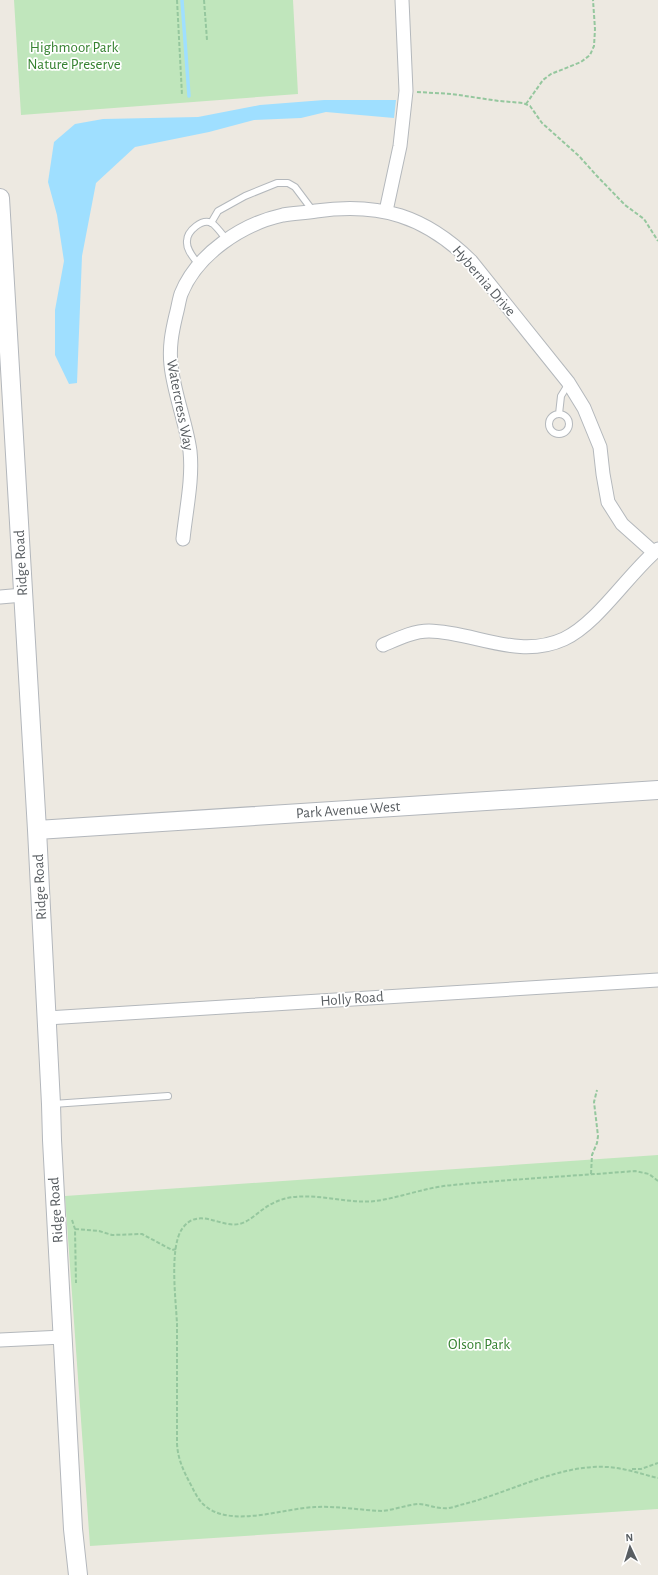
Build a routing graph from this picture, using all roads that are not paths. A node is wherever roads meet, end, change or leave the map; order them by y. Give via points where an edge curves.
1 (402, 0) edge
2 (0, 198) edge
3 (386, 211) junction
4 (313, 212) junction
5 (211, 223) junction
6 (226, 240) junction
7 (200, 265) junction
8 (569, 383) junction
9 (559, 414) dead end
10 (183, 538) dead end
11 (655, 551) edge
12 (23, 595) junction
13 (0, 597) edge
14 (383, 645) dead end
15 (658, 790) edge
16 (37, 830) junction
17 (658, 980) edge
18 (46, 1018) junction
19 (168, 1096) dead end
20 (51, 1104) junction
21 (63, 1337) junction
22 (0, 1340) edge
23 (78, 1575) edge

1 - 3 street via 406,95 404,121
2 - 12 street, Ridge Road
3 - 4 street, Watercress Way via 337,208
3 - 8 street, Hybernia Drive via 422,225 456,246
4 - 5 lane via 295,187 288,183 277,183 218,211
4 - 6 street, Watercress Way via 282,216 251,226
5 - 6 lane
5 - 7 lane via 206,222 194,228 186,240 188,248
6 - 7 street, Watercress Way
7 - 10 street, Watercress Way via 182,294 170,339 174,381 190,452
8 - 9 lane via 561,396
8 - 11 street, Hybernia Drive via 584,408 599,444 608,502 622,524
11 - 14 street via 595,615 574,633 551,644 521,648 454,633 428,631
12 - 13 street
12 - 16 street, Ridge Road
15 - 16 street, Park Avenue West
16 - 18 street, Ridge Road
17 - 18 street, Holly Road
18 - 20 street, Ridge Road
19 - 20 lane
20 - 21 street, Ridge Road
21 - 22 street
21 - 23 street, Ridge Road via 73,1529

